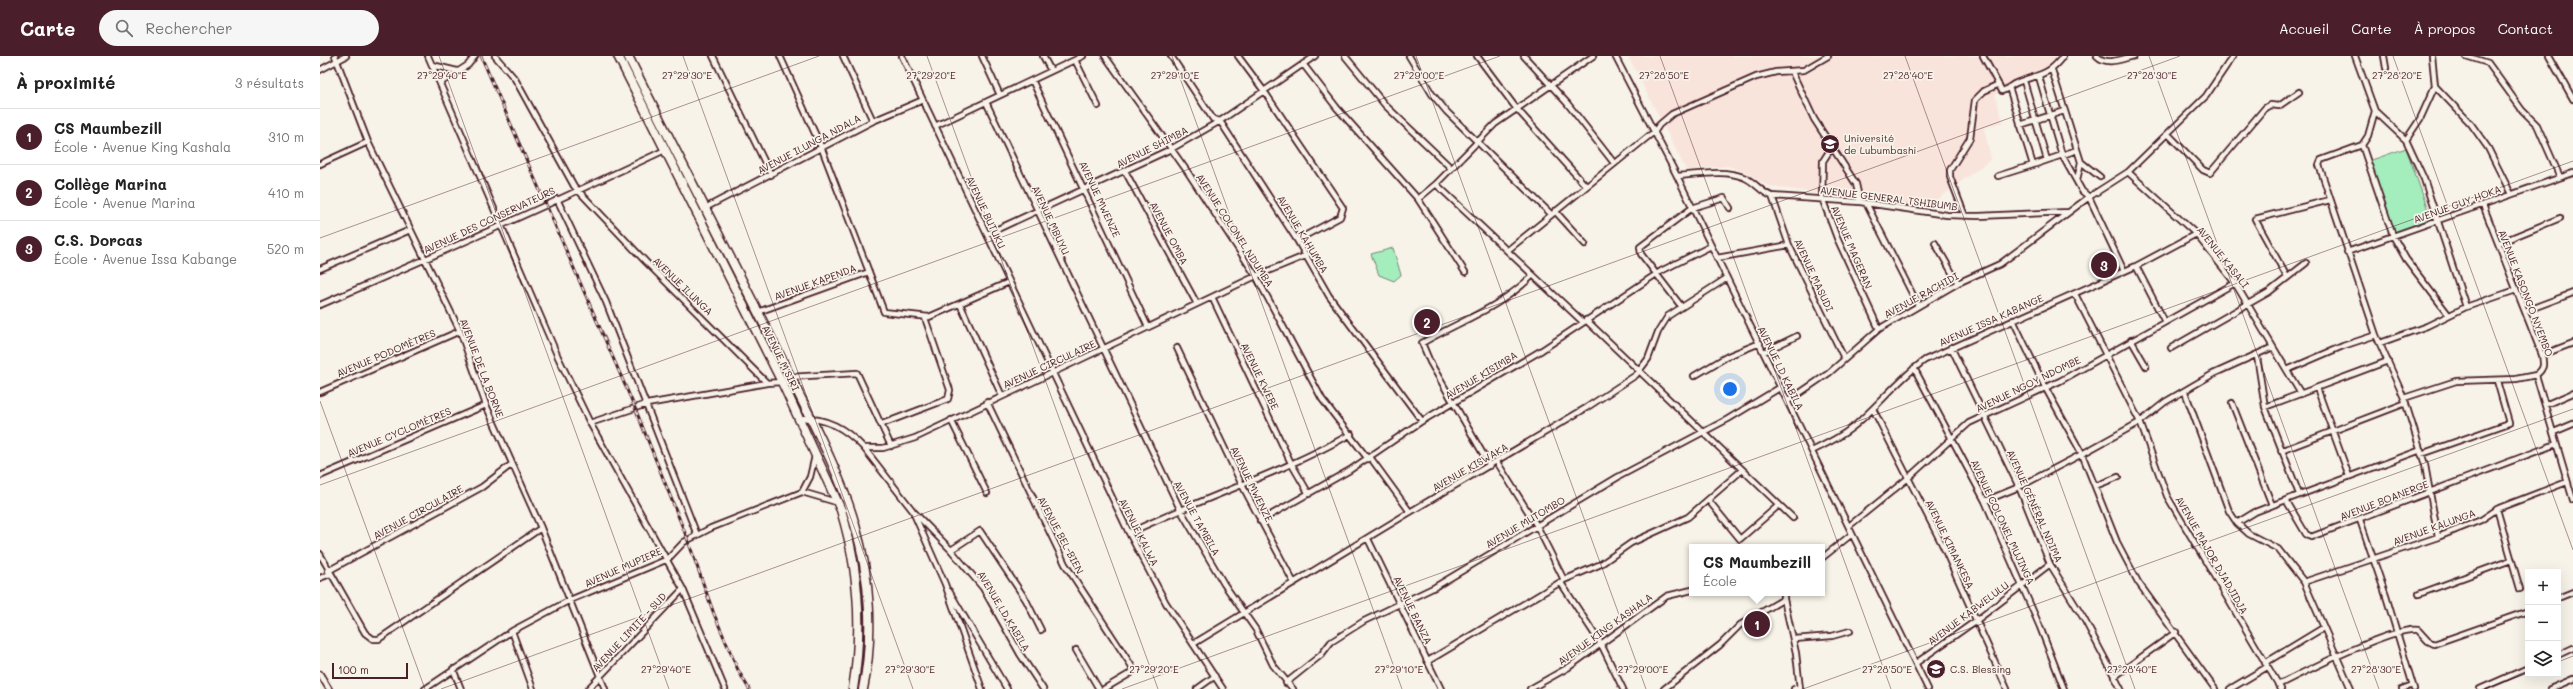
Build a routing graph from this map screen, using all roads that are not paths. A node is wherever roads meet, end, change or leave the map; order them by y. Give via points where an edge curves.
1 (346, 56) edge
2 (428, 56) edge
3 (475, 56) edge
4 (495, 56) edge
5 (618, 56) edge
6 (628, 56) edge
7 (721, 56) edge
8 (780, 56) edge
9 (843, 56) edge
10 (902, 56) edge
11 (982, 56) edge
12 (1043, 56) edge
13 (1083, 56) edge
14 (1105, 56) edge
15 (1171, 56) edge
16 (1238, 56) edge
17 (1315, 56) edge
18 (1345, 56) edge
19 (1409, 56) edge
20 (1477, 56) edge
21 (1524, 56) edge
22 (1593, 56) edge
23 (1615, 56) edge
24 (1828, 56) edge
25 (1983, 56) edge
26 (2063, 56) edge
27 (2097, 56) edge
28 (2134, 56) edge
29 (2233, 56) edge
30 (2355, 56) edge
31 (2384, 56) edge
32 (2432, 56) edge
33 (2466, 56) edge
34 (2549, 56) edge
35 (336, 58) edge
36 (714, 58) edge
37 (1075, 60) junction
38 (1302, 64) junction
39 (432, 65) junction
40 (2386, 68) dead end
41 (320, 70) edge
42 (2052, 70) junction
43 (457, 71) junction
44 (1051, 71) junction
45 (1792, 72) junction
46 (2039, 77) junction
47 (1032, 80) junction
48 (2024, 81) junction
49 (440, 83) junction
50 (1550, 85) junction
51 (1997, 85) junction
52 (2435, 86) junction
53 (2009, 87) junction
54 (1264, 91) junction
55 (2299, 92) dead end
56 (1000, 95) junction
57 (2573, 99) edge
58 (923, 100) junction
59 (986, 102) junction
60 (1098, 106) dead end
61 (1516, 108) junction
62 (2375, 110) junction
63 (2064, 111) junction
64 (2050, 115) junction
65 (873, 121) junction
66 (1220, 121) junction
67 (2036, 121) junction
68 (2020, 125) junction
69 (936, 126) junction
70 (1655, 132) junction
71 (2168, 134) junction
72 (2406, 140) junction
73 (368, 142) junction
74 (1476, 142) junction
75 (2362, 145) junction
76 (1832, 147) junction
77 (822, 149) junction
78 (1172, 149) junction
79 (666, 150) junction
80 (2077, 150) junction
81 (2062, 155) junction
82 (2047, 160) junction
83 (2081, 162) junction
84 (1614, 163) junction
85 (320, 164) edge
86 (2033, 165) junction
87 (1451, 168) junction
88 (1125, 171) junction
89 (2128, 172) junction
90 (2573, 173) edge
91 (771, 175) junction
92 (1677, 176) junction
93 (1998, 176) dead end
94 (2100, 177) dead end
95 (2560, 177) junction
96 (2077, 180) junction
97 (1436, 184) junction
98 (1586, 186) junction
99 (579, 189) junction
100 (1086, 190) junction
101 (2511, 194) junction
102 (1772, 196) junction
103 (1822, 198) junction
104 (2089, 198) junction
105 (557, 199) junction
106 (1418, 199) junction
107 (2330, 200) junction
108 (1860, 202) junction
109 (1866, 203) junction
110 (2483, 206) junction
111 (705, 208) junction
112 (1692, 208) junction
113 (1730, 208) dead end
114 (1037, 212) junction
115 (1553, 212) junction
116 (2069, 212) junction
117 (1965, 216) junction
118 (2560, 218) dead end
119 (2438, 221) junction
120 (502, 226) junction
121 (410, 230) junction
122 (987, 234) junction
123 (2196, 234) junction
124 (2393, 236) junction
125 (1298, 240) junction
126 (1935, 243) dead end
127 (1585, 244) dead end
128 (1789, 244) junction
129 (2498, 244) junction
130 (1711, 246) junction
131 (1508, 250) junction
132 (2348, 252) junction
133 (1307, 255) junction
134 (1717, 258) junction
135 (424, 260) junction
136 (2306, 263) dead end
137 (2136, 266) junction
138 (320, 269) edge
139 (2124, 271) junction
140 (869, 272) junction
141 (1465, 272) dead end
142 (1657, 274) junction
143 (1533, 275) junction
144 (1256, 276) junction
145 (2287, 277) junction
146 (1727, 278) junction
147 (1009, 282) junction
148 (1958, 283) junction
149 (2235, 283) junction
150 (2516, 290) junction
151 (2573, 293) edge
152 (2076, 294) junction
153 (1212, 297) junction
154 (2248, 303) junction
155 (960, 304) junction
156 (1198, 304) junction
157 (320, 305) edge
158 (1918, 305) junction
159 (1681, 306) junction
160 (2466, 307) junction
161 (2525, 311) junction
162 (758, 312) junction
163 (2448, 314) junction
164 (925, 318) junction
165 (2013, 320) junction
166 (1584, 321) junction
167 (2165, 322) junction
168 (1148, 328) junction
169 (1879, 329) junction
170 (460, 331) junction
171 (2376, 335) junction
172 (1797, 336) dead end
173 (2131, 340) junction
174 (2380, 343) junction
175 (2573, 343) edge
176 (1760, 344) junction
177 (1101, 347) junction
178 (1951, 347) junction
179 (2273, 347) junction
180 (1177, 348) dead end
181 (2171, 348) dead end
182 (1764, 352) junction
183 (2105, 354) junction
184 (2542, 355) junction
185 (2257, 356) junction
186 (1844, 358) junction
187 (2388, 361) junction
188 (2146, 366) dead end
189 (1914, 368) junction
190 (2287, 370) junction
191 (1640, 371) junction
192 (1053, 375) junction
193 (2536, 375) junction
194 (1694, 376) dead end
195 (790, 377) junction
196 (2497, 380) junction
197 (782, 382) junction
198 (767, 383) junction
199 (1781, 387) junction
200 (2045, 387) junction
201 (2317, 388) junction
202 (320, 392) edge
203 (2185, 392) junction
204 (2573, 393) edge
205 (2301, 394) junction
206 (1002, 396) junction
207 (1788, 401) junction
208 (2405, 401) junction
209 (987, 402) junction
210 (1454, 402) junction
211 (2232, 403) dead end
212 (647, 404) junction
213 (2546, 404) junction
214 (486, 405) junction
215 (2265, 407) junction
216 (1872, 408) junction
217 (1984, 415) junction
218 (799, 418) junction
219 (810, 418) junction
220 (951, 420) junction
221 (1422, 421) junction
222 (2140, 422) junction
223 (590, 423) junction
224 (882, 424) junction
225 (2573, 424) edge
226 (2333, 431) junction
227 (1704, 432) junction
228 (2554, 432) junction
229 (1351, 434) junction
230 (1952, 437) junction
231 (2556, 444) junction
232 (891, 446) junction
233 (864, 448) junction
234 (1812, 450) junction
235 (2281, 451) junction
236 (2421, 452) junction
237 (816, 454) junction
238 (2082, 454) junction
239 (1369, 458) junction
240 (1497, 462) junction
241 (1291, 463) junction
242 (512, 464) junction
243 (1490, 466) junction
244 (1742, 470) junction
245 (320, 476) edge
246 (2349, 476) junction
247 (2118, 477) dead end
248 (1907, 479) junction
249 (2567, 482) junction
250 (1242, 485) junction
251 (2095, 486) junction
252 (2019, 487) junction
253 (802, 492) junction
254 (2431, 492) junction
255 (987, 493) dead end
256 (1309, 494) junction
257 (2299, 494) junction
258 (2573, 497) edge
259 (2286, 500) junction
260 (1709, 501) junction
261 (1985, 501) junction
262 (837, 502) junction
263 (1779, 505) junction
264 (2272, 505) junction
265 (1180, 509) junction
266 (2497, 509) junction
267 (913, 510) junction
268 (1410, 512) junction
269 (1793, 518) dead end
270 (2360, 520) junction
271 (1260, 521) junction
272 (2237, 523) junction
273 (1537, 526) junction
274 (1848, 526) junction
275 (541, 528) junction
276 (1129, 533) junction
277 (1852, 534) junction
278 (697, 535) junction
279 (2438, 537) junction
280 (1368, 539) junction
281 (951, 550) junction
282 (320, 554) edge
283 (1825, 556) edge
284 (668, 559) junction
285 (2374, 559) junction
286 (2511, 560) junction
287 (2050, 564) junction
288 (329, 572) junction
289 (320, 578) edge
290 (1563, 582) junction
291 (2304, 582) junction
292 (1294, 583) junction
293 (945, 584) junction
294 (2022, 584) junction
295 (683, 588) junction
296 (2520, 589) dead end
297 (1689, 591) edge
298 (2573, 592) edge
299 (2419, 594) dead end
300 (2561, 597) edge
301 (1784, 599) joint
302 (570, 600) junction
303 (1399, 604) junction
304 (1245, 613) junction
305 (2525, 613) edge
306 (1977, 620) junction
307 (2323, 628) junction
308 (1041, 630) dead end
309 (512, 631) junction
310 (1850, 631) dead end
311 (2176, 632) junction
312 (2397, 633) junction
313 (1794, 639) junction
314 (1193, 644) junction
315 (1600, 644) junction
316 (2573, 648) edge
317 (1076, 650) dead end
318 (2561, 653) edge
319 (2335, 657) junction
320 (1428, 661) junction
321 (1916, 663) junction
322 (2266, 665) junction
323 (453, 669) junction
324 (2525, 669) edge
325 (320, 674) edge
326 (600, 676) junction
327 (1215, 676) junction
328 (2114, 677) junction
329 (2573, 679) edge
330 (1286, 683) junction
331 (2280, 687) edge
332 (2413, 687) edge
333 (724, 688) edge
334 (1800, 688) edge
335 (1926, 688) edge
336 (329, 689) edge
337 (425, 689) edge
338 (461, 689) edge
339 (533, 689) edge
340 (588, 689) edge
341 (605, 689) edge
342 (853, 689) edge
343 (863, 689) edge
344 (982, 689) edge
345 (1007, 689) edge
346 (1043, 689) edge
347 (1099, 689) edge
348 (1104, 689) edge
349 (1197, 689) edge
350 (1223, 689) edge
351 (1293, 689) edge
352 (1441, 689) edge
353 (1530, 689) edge
354 (1623, 689) edge
355 (1664, 689) edge
356 (1794, 689) edge
357 (2007, 689) edge
358 (2064, 689) edge
359 (2121, 689) edge
360 (2215, 689) edge
361 (2230, 689) edge
362 (2351, 689) edge
363 (2402, 689) edge
364 (2480, 689) edge
365 (2550, 689) edge

1 - 35 street
2 - 39 street
3 - 43 street via 468,65
4 - 99 street, AVENUE ILUNGA via 515,79 571,182
5 - 79 highway, AVENUE M'SIRI
6 - 111 highway, AVENUE M'SIRI
7 - 36 street
8 - 77 street
9 - 65 street
10 - 58 street, AVENUE BUTUKU
11 - 56 street
12 - 44 street
13 - 37 street
14 - 78 street, AVENUE COLONEL NDUMBA
15 - 66 street, AVENUE KAHUMBA via 1213,119
16 - 54 street
17 - 38 street, AVENUE SHIMBA
18 - 87 street via 1386,105
19 - 74 street via 1432,94
20 - 61 street
21 - 50 street
22 - 50 street
23 - 70 street, AVENUE LD KABILA
24 - 45 street via 1804,70
25 - 51 street
26 - 42 street
27 - 28 street via 2105,62 2111,62
29 - 71 street via 2206,96
30 - 62 street
31 - 40 street
32 - 52 street
33 - 95 street via 2488,63 2522,110 2537,125
34 - 57 street
35 - 41 street
35 - 73 street, AVENUE DE LA BORNE
36 - 91 street
37 - 44 street
37 - 60 street
38 - 54 street, AVENUE SHIMBA
38 - 106 street via 1337,108
39 - 43 street
39 - 49 street
42 - 46 street
42 - 63 street
43 - 49 street
44 - 47 street
45 - 70 street via 1776,72 1756,77 1672,114 1659,124
45 - 76 street via 1814,119
46 - 48 street
46 - 64 street
47 - 56 street
47 - 100 street, AVENUE MWENZE
48 - 53 street
48 - 67 street
49 - 120 street
50 - 61 street
50 - 84 street
51 - 53 street via 2002,91
51 - 117 street via 1984,91 1975,100 1970,138 1950,170 1950,177
52 - 72 street via 2420,119
52 - 101 street via 2488,148
53 - 68 street
54 - 66 street, AVENUE SHIMBA
54 - 125 street via 1343,208 1340,217
55 - 71 street via 2282,104 2265,108 2210,173 2203,170
56 - 59 street
58 - 65 street, AVENUE ILUNGA NDALA
58 - 69 street, AVENUE BUTUKU
59 - 69 street
59 - 114 street, AVENUE MBUYU
61 - 74 street
61 - 98 street
62 - 72 street
62 - 75 street via 2368,136
63 - 64 street
63 - 80 street
64 - 67 street
64 - 81 street
65 - 77 street, AVENUE ILUNGA NDALA
66 - 78 street, AVENUE SHIMBA
66 - 125 street, AVENUE KAHUMBA
67 - 68 street
67 - 82 street
68 - 86 street
69 - 122 street, AVENUE BUTUKU
70 - 84 street
70 - 92 street, AVENUE LD KABILA
71 - 89 street
72 - 119 street via 2424,179
73 - 85 street
73 - 121 street, AVENUE DE LA BORNE
74 - 87 street
74 - 115 street
75 - 107 street via 2319,162
75 - 124 street
76 - 103 street, AVENUE MAGERAN via 1824,161
76 - 108 street via 1856,184
77 - 91 street, AVENUE ILUNGA NDALA
77 - 140 street
78 - 88 street, AVENUE SHIMBA
78 - 144 street, AVENUE COLONEL NDUMBA
79 - 99 street, AVENUE DES CONSERVATEURS
79 - 197 highway, AVENUE M'SIRI
80 - 81 street
80 - 83 street
81 - 82 street
81 - 96 street
82 - 86 street
83 - 94 street
83 - 96 street
84 - 98 street
86 - 93 street
87 - 97 street
88 - 100 street, AVENUE SHIMBA
88 - 156 street, AVENUE OMBA
89 - 104 street
89 - 123 street, AVENUE KASALI
90 - 95 street, AVENUE GUY HOKA
91 - 111 street, AVENUE ILUNGA NDALA
92 - 102 street via 1733,174 1750,180
92 - 112 street, AVENUE LD KABILA
95 - 101 street, AVENUE GUY HOKA
96 - 104 street
97 - 106 street
97 - 131 street
98 - 115 street
99 - 105 street, AVENUE DES CONSERVATEURS
99 - 198 street, AVENUE ILUNGA via 600,216
100 - 114 street, AVENUE SHIMBA
100 - 168 street, AVENUE MWENZE
101 - 110 street, AVENUE GUY HOKA
102 - 103 street, AVENUE GENERAL TSHIBUMB
102 - 128 street, AVENUE MASUDI
103 - 108 street, AVENUE GENERAL TSHIBUMB
103 - 169 street, AVENUE MAGERAN via 1837,238
104 - 116 street
104 - 139 street
105 - 120 street, AVENUE DES CONSERVATEURS
105 - 212 street via 606,302
106 - 141 street
107 - 132 street
107 - 145 street via 2255,219
108 - 109 street, AVENUE GENERAL TSHIBUMB
109 - 117 street, AVENUE GENERAL TSHIBUMB
109 - 158 street
110 - 119 street, AVENUE GUY HOKA
110 - 129 street, AVENUE KASONGO NYEMBO
111 - 162 highway, AVENUE M'SIRI
112 - 113 street via 1724,198
112 - 130 street, AVENUE LD KABILA
112 - 142 street via 1640,247 1641,254
114 - 122 street, AVENUE SHIMBA
114 - 177 street, AVENUE MBUYU
115 - 127 street
115 - 131 street
116 - 117 street, AVENUE GENERAL TSHIBUMB
116 - 148 street, AVENUE RACHIDI via 2000,264
118 - 129 street
119 - 124 street, AVENUE GUY HOKA
119 - 160 street
120 - 135 street, AVENUE DES CONSERVATEURS
120 - 223 street
121 - 135 street, AVENUE DE LA BORNE
121 - 138 street
122 - 147 street, AVENUE BUTUKU
123 - 137 street, AVENUE ISSA KABANGE
123 - 149 street, AVENUE KASALI
124 - 132 street, AVENUE GUY HOKA
124 - 163 street via 2406,259
125 - 133 street, AVENUE KAHUMBA
126 - 148 street
128 - 134 street
128 - 186 street, AVENUE MASUDI
129 - 150 street, AVENUE KASONGO NYEMBO
130 - 134 street, AVENUE LD KABILA
130 - 142 street, AVENUE KISIMBA
131 - 143 street
132 - 171 street
133 - 144 street, AVENUE CIRCULAIRE
133 - 221 street, AVENUE KAHUMBA via 1329,296
134 - 146 street, AVENUE LD KABILA
135 - 157 street, AVENUE DES CONSERVATEURS
135 - 170 street, AVENUE DE LA BORNE
136 - 145 street
137 - 139 street, AVENUE ISSA KABANGE
137 - 167 street
139 - 152 street, AVENUE ISSA KABANGE
140 - 162 street, AVENUE KAPENDA
140 - 164 street, AVENUE KAPENDA via 884,312
142 - 159 street
142 - 166 street, AVENUE KISIMBA
143 - 166 street
143 - 210 street via 1516,292 1491,309 1460,321 1422,343
144 - 153 street, AVENUE CIRCULAIRE
144 - 229 street, AVENUE COLONEL NDUMBA via 1322,398
145 - 154 street via 2269,292
146 - 159 street, AVENUE KISWAKA
146 - 176 street, AVENUE LD KABILA
147 - 155 street
147 - 192 street, AVENUE BUTUKU
148 - 158 street, AVENUE RACHIDI
149 - 154 street, AVENUE KASALI
149 - 167 street, AVENUE NGOY NDOMBE
150 - 160 street
150 - 161 street, AVENUE KASONGO NYEMBO
151 - 161 street
152 - 165 street, AVENUE ISSA KABANGE
152 - 183 street, AVENUE MAJOR DJADJIDJA
153 - 156 street, AVENUE CIRCULAIRE
153 - 241 street, AVENUE KWEBE
154 - 179 street, AVENUE KASALI
154 - 181 street
155 - 164 street
155 - 206 street
156 - 168 street, AVENUE CIRCULAIRE
158 - 169 street, AVENUE RACHIDI
159 - 191 street, AVENUE KISWAKA via 1663,322 1648,359
160 - 163 street
161 - 184 street, AVENUE KASONGO NYEMBO
162 - 195 highway, AVENUE M'SIRI
163 - 174 street via 2427,326
164 - 224 street via 950,396 948,399
165 - 178 street, AVENUE ISSA KABANGE
165 - 200 street
166 - 191 street
166 - 210 street, AVENUE KISIMBA via 1542,350
167 - 173 street, AVENUE NGOY NDOMBE
168 - 177 street, AVENUE CIRCULAIRE
169 - 186 street, AVENUE RACHIDI via 1862,346
170 - 202 street, AVENUE PODOMÈTRES
170 - 214 street, AVENUE DE LA BORNE
171 - 174 street
171 - 190 street
172 - 182 street
173 - 183 street, AVENUE NGOY NDOMBE
173 - 188 street
174 - 187 street
175 - 184 street
176 - 182 street, AVENUE LD KABILA
176 - 194 street via 1728,356
177 - 192 street, AVENUE CIRCULAIRE
177 - 265 street, AVENUE TAMBILA
178 - 189 street, AVENUE ISSA KABANGE
178 - 217 street, AVENUE GÉNÉRAL NDIMA
179 - 185 street
179 - 190 street, AVENUE KASALI
180 - 250 street, AVENUE MWENZE
182 - 199 street, AVENUE LD KABILA
183 - 200 street, AVENUE NGOY NDOMBE
183 - 222 street, AVENUE MAJOR DJADJIDJA
184 - 193 street, AVENUE KASONGO NYEMBO via 2544,365
185 - 203 street via 2213,374
185 - 215 street
186 - 207 street, AVENUE RACHIDI via 1819,381
187 - 201 street
187 - 208 street
189 - 216 street, AVENUE ISSA KABANGE
189 - 230 street, AVENUE COLONEL MUJINGA
190 - 205 street, AVENUE KASALI
191 - 227 street
191 - 240 street, AVENUE KISWAKA via 1586,408
192 - 206 street, AVENUE CIRCULAIRE
192 - 276 street, AVENUE KALWA
193 - 196 street
193 - 213 street
195 - 219 highway, AVENUE M'SIRI
195 - 224 street via 857,373
196 - 208 street via 2456,381
196 - 236 street via 2509,422
197 - 198 street
197 - 218 highway, AVENUE M'SIRI
198 - 212 street
199 - 207 street, AVENUE LD KABILA
199 - 227 street, AVENUE MUTOMBO
200 - 217 street, AVENUE NGOY NDOMBE
200 - 238 street
201 - 205 street
201 - 226 street
203 - 222 street via 2165,402
203 - 272 street via 2229,511
204 - 213 street
205 - 215 street
206 - 209 street, AVENUE CIRCULAIRE
207 - 234 street, AVENUE LD KABILA
208 - 226 street
208 - 236 street
209 - 220 street, AVENUE CIRCULAIRE
209 - 348 street, AVENUE BEL-BIEN via 1065,564 1133,669 1131,673
210 - 221 street, AVENUE KISIMBA
210 - 243 street
211 - 264 street
212 - 223 street
212 - 278 street
213 - 228 street
214 - 242 street, AVENUE DE LA BORNE
214 - 245 street, AVENUE CYCLOMÈTRES
215 - 235 street
216 - 234 street, AVENUE ISSA KABANGE via 1847,431
216 - 248 street, AVENUE KIMANKESA
217 - 230 street, AVENUE NGOY NDOMBE
217 - 252 street, AVENUE GÉNÉRAL NDIMA
218 - 219 street
218 - 237 highway, AVENUE M'SIRI
219 - 233 street via 828,421 843,428
219 - 343 highway, AVENUE M'SIRI via 846,497 860,545 869,633
220 - 232 street, AVENUE CIRCULAIRE via 915,438
220 - 255 street
221 - 239 street, AVENUE KISIMBA
222 - 238 street
222 - 322 street, AVENUE MAJOR DJADJIDJA via 2167,496
223 - 284 street
224 - 232 street
225 - 228 street
226 - 235 street
226 - 246 street
227 - 244 street
227 - 273 street, AVENUE MUTOMBO via 1618,476
228 - 231 street
229 - 239 street, AVENUE COLONEL NDUMBA
229 - 241 street
230 - 248 street, AVENUE NGOY NDOMBE
230 - 261 street, AVENUE COLONEL MUJINGA
231 - 249 street
231 - 254 street, AVENUE BOANERGE
232 - 233 street, AVENUE CIRCULAIRE
233 - 267 street, AVENUE LD KABILA
234 - 274 street, AVENUE LD KABILA
235 - 257 street
236 - 246 street
236 - 254 street
237 - 253 street
237 - 262 highway, AVENUE M'SIRI
238 - 251 street
238 - 252 street
239 - 256 street, AVENUE KISIMBA
239 - 268 street, AVENUE COLONEL NDUMBA
240 - 243 street, AVENUE KISWAKA
240 - 273 street
241 - 250 street
241 - 256 street, AVENUE KWEBE
242 - 275 street, AVENUE DE LA BORNE
242 - 288 street, AVENUE CIRCULAIRE via 482,487
243 - 268 street, AVENUE KISWAKA
244 - 260 street
244 - 263 street
246 - 257 street
247 - 251 street
248 - 274 street, AVENUE NGOY NDOMBE
248 - 306 street, AVENUE KIMANKESA via 1943,546
249 - 258 street
249 - 266 street, AVENUE KALUNGA
250 - 265 street
250 - 271 street, AVENUE MWENZE
251 - 311 street via 2117,542 2138,582
252 - 261 street
252 - 287 street, AVENUE GÉNÉRAL NDIMA
253 - 262 street
253 - 278 street, AVENUE MUPIERE
254 - 270 street, AVENUE BOANERGE
254 - 279 street
256 - 271 street, AVENUE KISIMBA
257 - 259 street
259 - 264 street
259 - 270 street, AVENUE BOANERGE via 2308,536
260 - 263 street via 1740,539
260 - 290 street via 1688,517 1631,543 1601,564
261 - 294 street, AVENUE COLONEL MUJINGA
262 - 342 highway, AVENUE M'SIRI via 847,532 858,602 858,659
263 - 269 street
264 - 272 street
265 - 276 street
265 - 304 street, AVENUE TAMBILA via 1211,564
266 - 279 street, AVENUE KALUNGA via 2481,520
266 - 286 street
267 - 281 street, AVENUE LD KABILA
267 - 293 street, AVENUE LD KABILA
268 - 280 street, AVENUE KISWAKA
270 - 285 street
271 - 292 street, AVENUE MWENZE
272 - 291 street via 2250,534 2278,549
273 - 290 street
273 - 303 street, AVENUE MUTOMBO via 1435,587
274 - 277 street, AVENUE LD KABILA
275 - 288 street via 384,636 373,639 365,633
275 - 302 street, AVENUE DE LA BORNE
276 - 314 street, AVENUE KALWA via 1166,603
277 - 283 street
277 - 321 street, AVENUE LD KABILA
278 - 284 street, AVENUE MUPIERE via 679,546
279 - 285 street, AVENUE KALUNGA
280 - 292 street, AVENUE KISWAKA
280 - 303 street, AVENUE BANZA
281 - 308 street via 980,531 1026,600
281 - 346 street, AVENUE LD KABILA via 983,588
282 - 288 street
284 - 295 street
284 - 302 street, AVENUE MUPIERE
285 - 291 street, AVENUE KALUNGA
285 - 312 street
286 - 296 street
286 - 299 street
287 - 294 street, AVENUE KABWELULU
287 - 328 street, AVENUE GÉNÉRAL NDIMA
288 - 289 street, AVENUE CIRCULAIRE
290 - 315 street
290 - 320 street
291 - 307 street
292 - 304 street, AVENUE KISWAKA
293 - 344 street, AVENUE LD KABILA
293 - 345 street
294 - 306 street, AVENUE KABWELULU
294 - 358 street, AVENUE COLONEL MUJINGA
295 - 326 street, AVENUE LIMITE - SUD
295 - 333 street
297 - 315 street, AVENUE KING KASHALA via 1667,596
298 - 300 street
301 - 313 street
301 - 355 street via 1740,624 1720,645
302 - 309 street, AVENUE MUPIERE
302 - 326 street, AVENUE DE LA BORNE
303 - 320 street, AVENUE BANZA
303 - 330 street, AVENUE MUTOMBO via 1338,636 1321,655
304 - 314 street, AVENUE KISWAKA
304 - 330 street, AVENUE TAMBILA via 1273,665
305 - 312 street via 2434,644 2418,630
306 - 321 street, AVENUE KABWELULU
306 - 357 street, AVENUE KIMANKESA
307 - 319 street
307 - 322 street
309 - 323 street, AVENUE MUPIERE
309 - 339 street
310 - 313 street via 1832,636
311 - 328 street
311 - 360 street
312 - 319 street
312 - 332 street
313 - 334 street
314 - 327 street, AVENUE KALWA
315 - 353 street, AVENUE KING KASHALA via 1569,667
315 - 354 street
316 - 318 street
317 - 347 street
319 - 331 street
319 - 362 street
320 - 352 street, AVENUE BANZA
321 - 335 street, AVENUE LD KABILA
322 - 331 street, AVENUE MAJOR DJADJIDJA
322 - 361 street
323 - 337 street, AVENUE MUPIERE
323 - 338 street
324 - 364 street
325 - 336 street
326 - 340 street, AVENUE LIMITE - SUD
326 - 341 street, AVENUE DE LA BORNE
327 - 349 street
327 - 350 street, AVENUE KALWA
328 - 359 street, AVENUE GÉNÉRAL NDIMA
329 - 365 street
330 - 351 street, AVENUE TAMBILA
332 - 363 street
334 - 356 street

